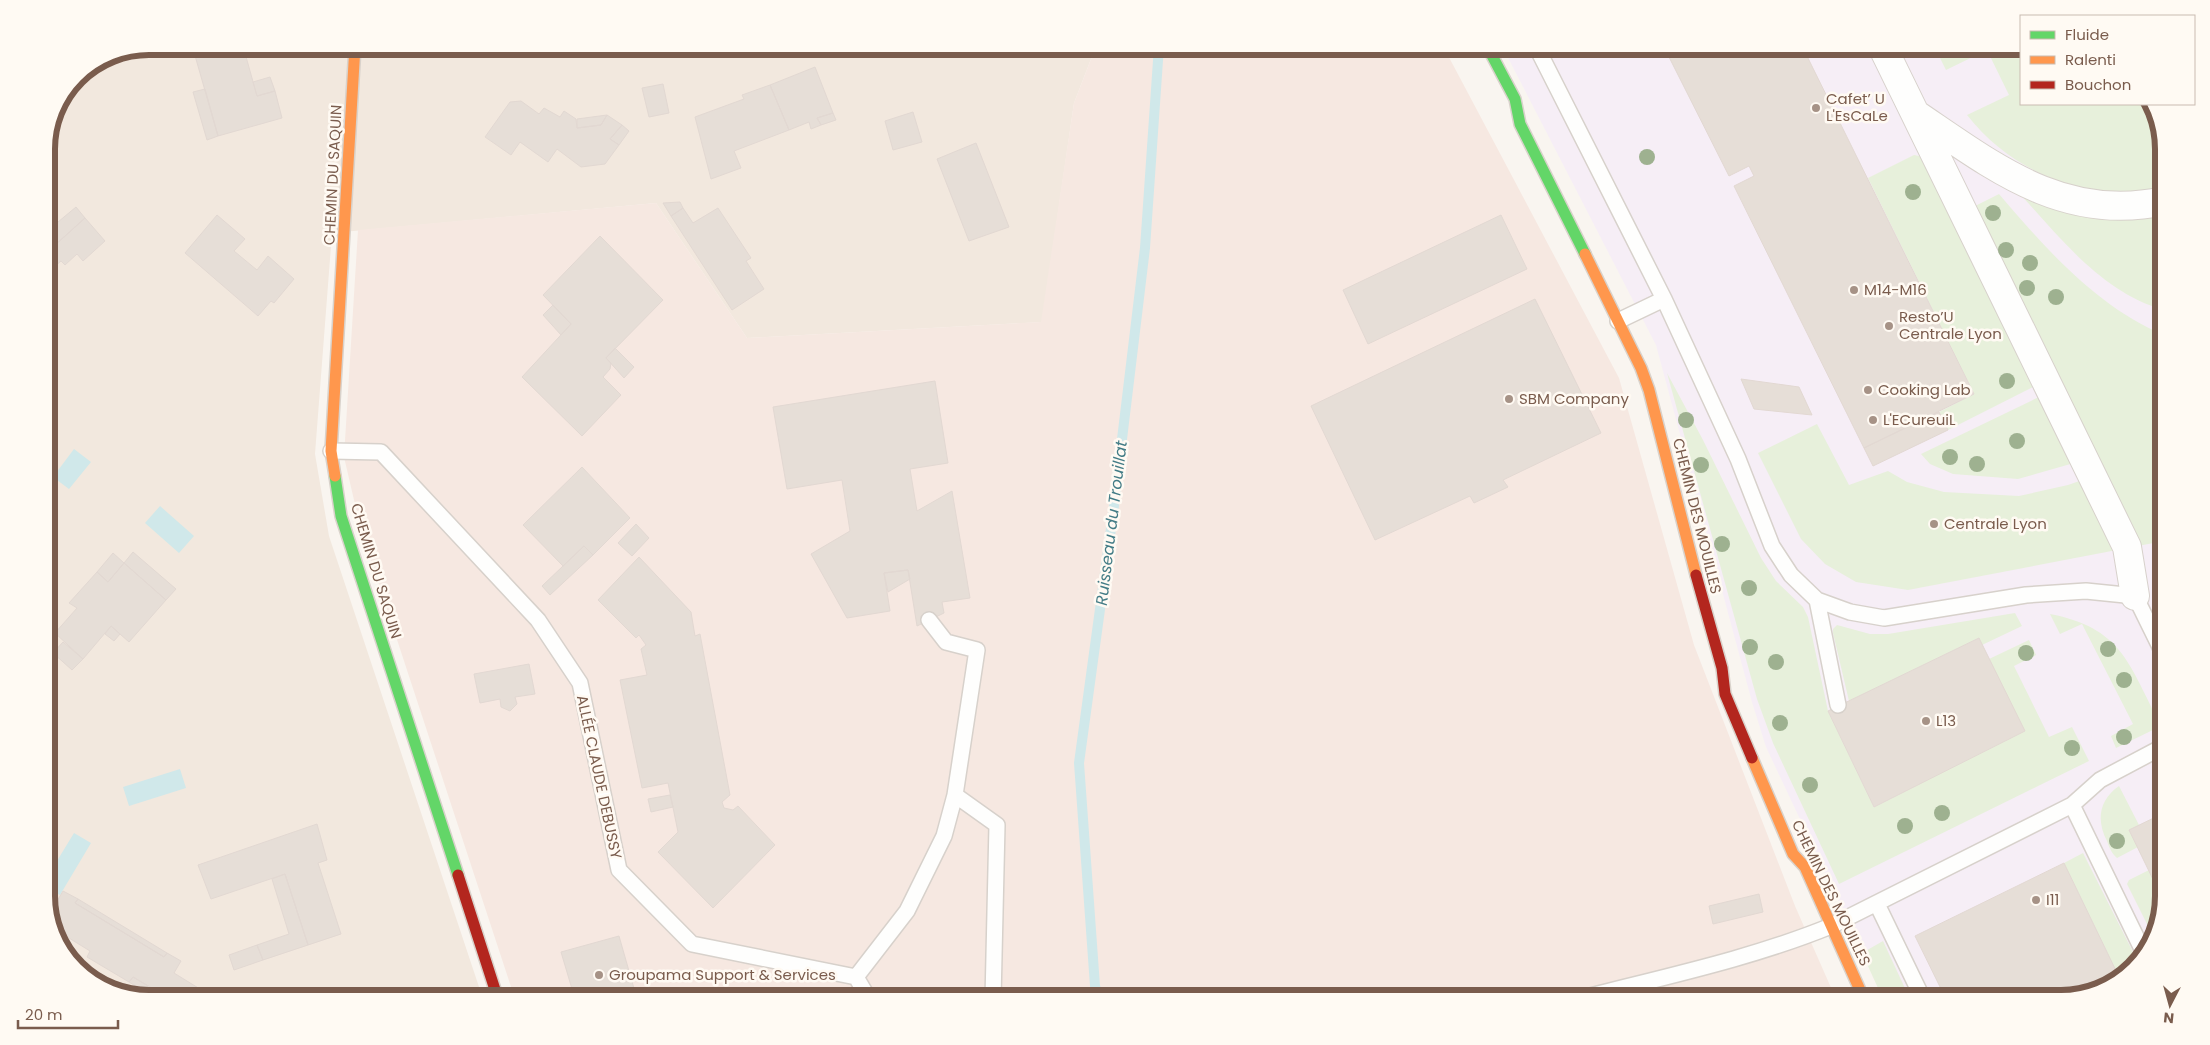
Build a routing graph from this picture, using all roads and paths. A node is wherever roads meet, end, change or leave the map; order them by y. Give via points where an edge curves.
1 (354, 55) edge
2 (1492, 55) edge
3 (1541, 55) edge
4 (1886, 55) edge
5 (1915, 114) junction
6 (2155, 203) edge
7 (1664, 299) junction
8 (1618, 321) junction
9 (331, 451) junction
10 (2135, 596) junction
11 (1816, 600) junction
12 (929, 620) dead end
13 (2155, 637) edge
14 (1838, 705) dead end
15 (2155, 751) edge
16 (955, 795) junction
17 (2072, 805) junction
18 (1877, 904) junction
19 (1831, 926) junction
20 (2140, 946) edge
21 (856, 977) junction
22 (495, 990) edge
23 (864, 990) edge
24 (994, 990) edge
25 (1613, 990) edge
26 (1860, 990) edge
27 (1920, 990) edge

1 - 9 street, CHEMIN DU SAQUIN
2 - 8 street, CHEMIN DES MOUILLES via 1515,99 1520,124
3 - 7 lane
4 - 5 street
5 - 6 street via 2029,187 2094,205 2137,207
5 - 10 street via 2127,547
7 - 8 lane
7 - 11 lane via 1738,459 1772,546 1792,575
8 - 19 street, CHEMIN DES MOUILLES via 1642,368 1649,390 1722,668 1726,694 1793,854 1805,867
9 - 21 lane, ALLÉE CLAUDE DEBUSSY via 381,452 538,620 580,683 619,870 692,944
9 - 22 street, CHEMIN DU SAQUIN via 340,516
10 - 11 lane via 2086,592 2026,595 1884,618 1850,612
10 - 13 lane
11 - 14 lane
12 - 16 lane via 946,642 977,650
15 - 17 lane via 2100,780
16 - 21 lane via 944,836 907,911
16 - 24 lane via 997,825
17 - 18 lane
17 - 20 lane
18 - 19 lane
18 - 27 lane
19 - 25 lane via 1798,940
19 - 26 street, CHEMIN DES MOUILLES
21 - 23 lane

